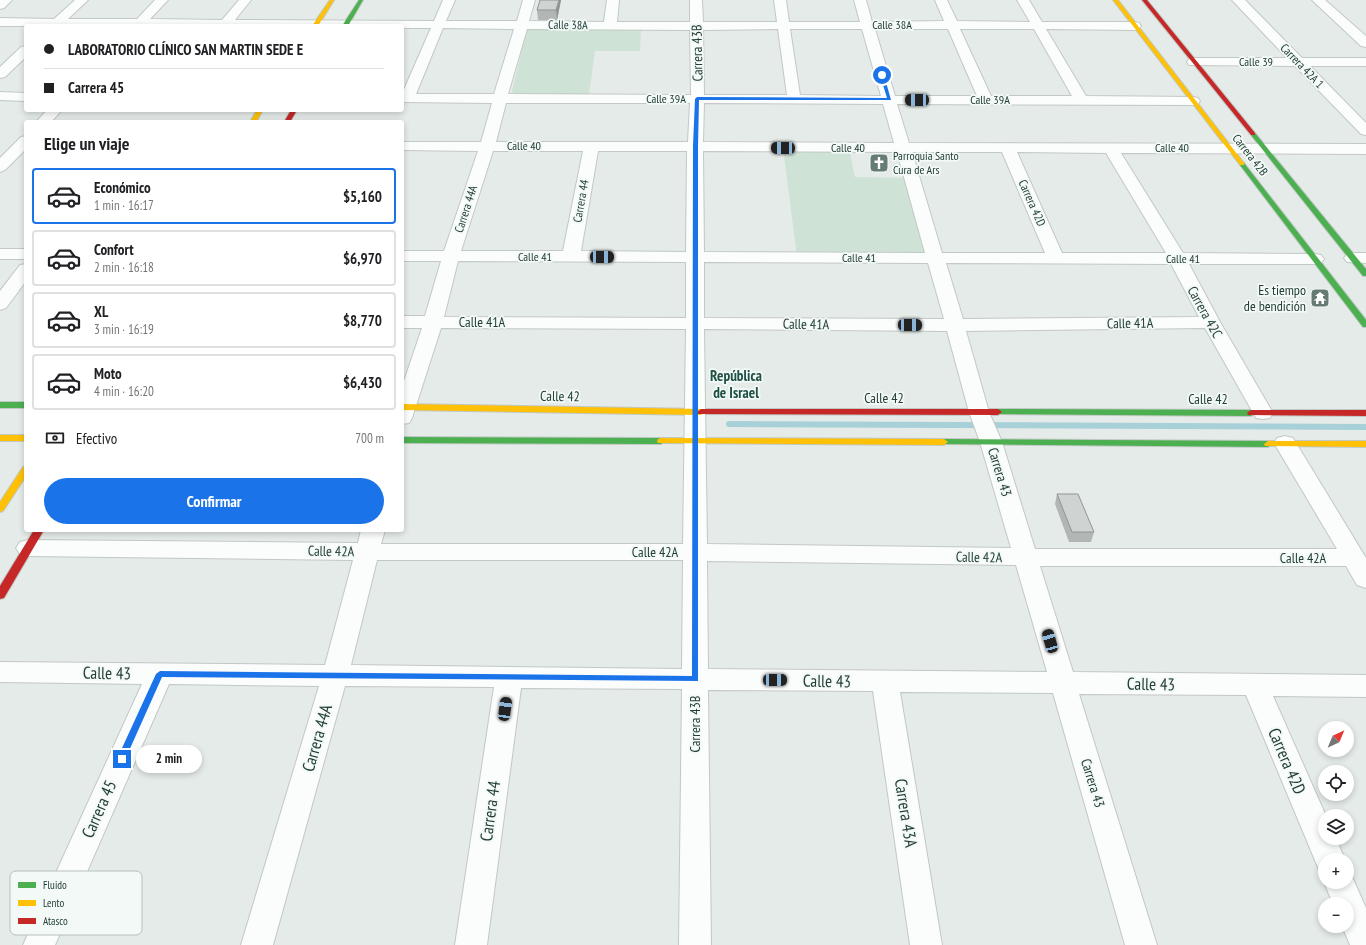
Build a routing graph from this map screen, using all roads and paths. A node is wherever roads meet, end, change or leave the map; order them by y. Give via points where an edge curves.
1 (6, 0) edge
2 (82, 0) edge
3 (162, 0) edge
4 (245, 0) edge
5 (332, 0) edge
6 (361, 0) edge
7 (449, 0) edge
8 (529, 0) edge
9 (613, 0) edge
10 (696, 0) edge
11 (780, 0) edge
12 (860, 0) edge
13 (941, 0) edge
14 (1023, 0) edge
15 (1115, 0) edge
16 (1144, 0) edge
17 (1238, 0) edge
18 (1318, 0) edge
19 (0, 5) edge
20 (0, 22) edge
21 (55, 24) edge
22 (139, 24) edge
23 (224, 24) edge
24 (317, 24) edge
25 (347, 24) edge
26 (404, 24) edge
27 (438, 24) junction
28 (521, 24) junction
29 (868, 25) junction
30 (953, 25) junction
31 (1039, 25) junction
32 (610, 26) junction
33 (698, 26) junction
34 (783, 26) junction
35 (1135, 26) junction
36 (1366, 43) edge
37 (24, 52) edge
38 (1194, 62) junction
39 (1298, 62) junction
40 (1366, 62) edge
41 (0, 74) edge
42 (0, 96) edge
43 (24, 97) edge
44 (405, 98) edge
45 (500, 98) junction
46 (697, 99) junction
47 (794, 99) junction
48 (889, 100) junction
49 (986, 100) junction
50 (1082, 101) junction
51 (1193, 101) junction
52 (53, 112) edge
53 (45, 120) edge
54 (1366, 131) edge
55 (24, 143) edge
56 (0, 145) edge
57 (404, 146) edge
58 (487, 146) junction
59 (591, 146) junction
60 (695, 146) junction
61 (902, 148) junction
62 (1008, 148) junction
63 (1111, 148) junction
64 (1230, 148) junction
65 (1264, 148) junction
66 (1366, 149) edge
67 (0, 168) edge
68 (0, 254) edge
69 (24, 254) edge
70 (404, 256) edge
71 (451, 256) junction
72 (571, 257) junction
73 (696, 257) junction
74 (935, 258) junction
75 (1056, 258) junction
76 (1177, 258) junction
77 (1359, 258) edge
78 (1315, 259) junction
79 (24, 272) edge
80 (1366, 274) edge
81 (0, 304) edge
82 (404, 322) edge
83 (432, 322) junction
84 (1211, 322) junction
85 (696, 323) junction
86 (956, 325) junction
87 (1366, 325) edge
88 (0, 405) edge
89 (24, 405) edge
90 (404, 408) edge
91 (404, 411) edge
92 (696, 412) junction
93 (1263, 413) junction
94 (1366, 414) edge
95 (985, 427) junction
96 (0, 438) edge
97 (24, 438) edge
98 (404, 440) edge
99 (695, 442) junction
100 (1285, 444) junction
101 (1366, 444) edge
102 (24, 472) edge
103 (0, 509) edge
104 (34, 539) edge
105 (371, 541) edge
106 (695, 552) junction
107 (1026, 557) junction
108 (1354, 558) junction
109 (1366, 579) edge
110 (0, 594) edge
111 (0, 672) edge
112 (160, 674) junction
113 (335, 676) junction
114 (509, 677) junction
115 (695, 679) junction
116 (886, 681) junction
117 (1063, 683) junction
118 (1254, 685) junction
119 (1366, 686) edge
120 (1327, 853) edge
121 (72, 871) edge
122 (1342, 889) edge
123 (43, 935) edge
124 (1366, 944) edge
125 (39, 945) edge
126 (257, 945) edge
127 (471, 945) edge
128 (695, 945) edge
129 (926, 945) edge
130 (1141, 945) edge

1 - 19 street
2 - 21 street
3 - 22 street
4 - 23 street
5 - 24 street
6 - 25 street
7 - 27 street
8 - 28 street, Carrera 44A
9 - 32 street
10 - 33 street, Carrera 43B
11 - 34 street
12 - 29 street, Carrera 43
13 - 30 street
14 - 31 street
15 - 35 street, Carrera 42B
16 - 38 street, Carrera 42B
17 - 39 street, Carrera 42A 1
18 - 36 street
20 - 21 street, Calle 38A
21 - 22 street, Calle 38A
22 - 23 street, Calle 38A
26 - 27 street, Calle 38A
27 - 28 street, Calle 38A
27 - 44 street
28 - 32 street, Calle 38A
28 - 45 street, Carrera 44A
29 - 30 street, Calle 38A
29 - 34 street, Calle 38A
29 - 48 street, Carrera 43
30 - 31 street, Calle 38A
30 - 49 street
31 - 35 street, Calle 38A
31 - 50 street
32 - 33 street, Calle 38A
33 - 34 street, Calle 38A
33 - 46 street, Carrera 43B
34 - 47 street
35 - 51 street, Carrera 42B
37 - 41 street
38 - 39 street, Calle 39
38 - 65 street, Carrera 42B
39 - 40 street, Calle 39
39 - 54 street, Carrera 42A 1
42 - 43 street
44 - 45 street, Calle 39A
45 - 46 street, Calle 39A
45 - 58 street, Carrera 44A
46 - 47 street, Calle 39A
46 - 60 street, Carrera 43B
47 - 48 street, Calle 39A
48 - 49 street, Calle 39A
48 - 61 street, Carrera 43
49 - 50 street, Calle 39A
50 - 51 street, Calle 39A
51 - 64 street, Carrera 42B
52 - 53 street
55 - 56 street
55 - 67 street
57 - 58 street, Calle 40
58 - 59 street, Calle 40
58 - 71 street, Carrera 44A
59 - 60 street, Calle 40
59 - 72 street, Carrera 44
60 - 61 street, Calle 40
60 - 73 street, Carrera 43B
61 - 62 street, Calle 40
61 - 74 street, Carrera 43
62 - 63 street, Calle 40
62 - 75 street, Carrera 42D
63 - 64 street, Calle 40
63 - 76 street, Carrera 42C
64 - 65 street, Calle 40
64 - 78 street, Carrera 42B
65 - 66 street, Calle 40
65 - 77 street, Carrera 42B
68 - 69 street
70 - 71 street, Calle 41
71 - 72 street, Calle 41
71 - 83 street, Carrera 44A
72 - 73 street, Calle 41
73 - 74 street, Calle 41
73 - 85 street, Carrera 43B
74 - 75 street, Calle 41
74 - 86 street, Carrera 43
75 - 76 street, Calle 41
76 - 78 street, Calle 41
76 - 84 street, Carrera 42C
77 - 80 street, Carrera 42B
78 - 87 street, Carrera 42B
79 - 81 street
82 - 83 street, Calle 41A
83 - 85 street, Calle 41A
83 - 90 street, Carrera 44A
84 - 86 street, Calle 41A
84 - 93 street, Carrera 42C
85 - 86 street, Calle 41A
85 - 92 street, Carrera 43B
86 - 95 street, Carrera 43
88 - 89 street
91 - 92 street, Calle 42
92 - 95 street, Calle 42
92 - 99 street, Carrera 43B
93 - 94 street, Calle 42
93 - 95 street, Calle 42
95 - 99 street, Calle 42
95 - 100 street, Calle 42
95 - 107 street, Carrera 43
96 - 97 street
98 - 99 street, Calle 42
99 - 106 street, Carrera 43B
100 - 101 street, Calle 42
100 - 108 street
102 - 103 street
104 - 105 street, Calle 42A
104 - 110 street
105 - 106 street, Calle 42A
105 - 113 street, Carrera 44A
106 - 107 street, Calle 42A
106 - 115 street, Carrera 43B
107 - 108 street, Calle 42A
107 - 117 street, Carrera 43
108 - 109 street
111 - 112 street, Calle 43
112 - 113 street, Calle 43
112 - 121 street, Carrera 45
113 - 114 street, Calle 43
113 - 126 street, Carrera 44A
114 - 115 street, Calle 43
114 - 127 street, Carrera 44
115 - 116 street, Calle 43
115 - 128 street, Carrera 43B
116 - 117 street, Calle 43
116 - 129 street, Carrera 43A
117 - 118 street, Calle 43
117 - 130 street, Carrera 43
118 - 119 street, Calle 43
118 - 120 street, Carrera 42D
122 - 124 street
123 - 125 street, Carrera 45

